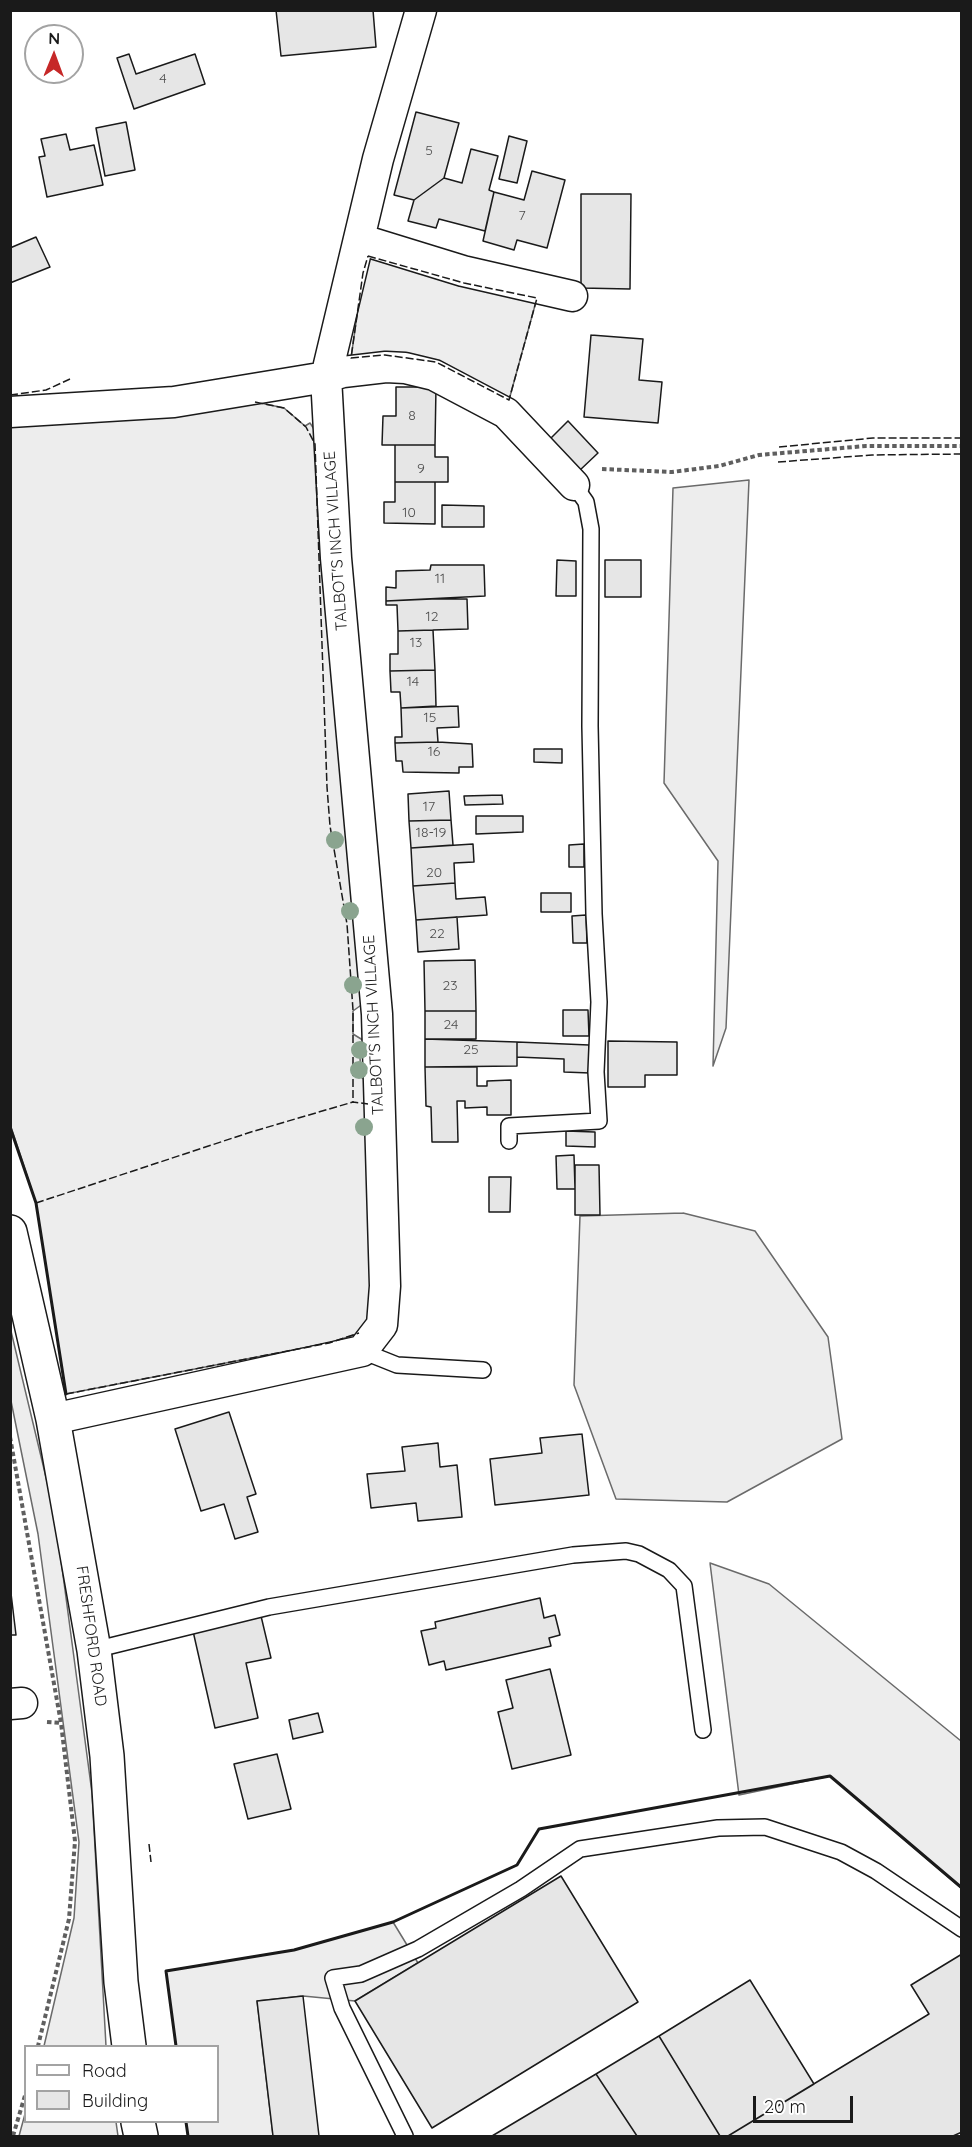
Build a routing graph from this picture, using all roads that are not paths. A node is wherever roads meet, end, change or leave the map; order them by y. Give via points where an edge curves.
1 (421, 10) edge
2 (359, 239) junction
3 (572, 296) dead end
4 (326, 377) junction
5 (10, 412) edge
6 (574, 485) joint
7 (509, 1141) dead end
8 (12, 1241) edge
9 (362, 1351) junction
10 (483, 1370) dead end
11 (53, 1419) junction
12 (94, 1650) junction
13 (703, 1730) dead end
14 (962, 1929) edge
15 (129, 2045) edge
16 (405, 2136) edge

1 - 2 street, TALBOT'S INCH VILLAGE
2 - 3 street via 463,271
2 - 4 street, TALBOT'S INCH VILLAGE
4 - 5 street via 174,402
4 - 6 street via 386,367 434,375 506,413
4 - 9 street, TALBOT'S INCH VILLAGE via 336,558 377,1014 385,1286 382,1325
6 - 7 lane via 586,502 591,529 590,726 599,1121 509,1126
8 - 11 main road, FRESHFORD ROAD
9 - 10 lane via 397,1365
9 - 11 street
11 - 12 main road, FRESHFORD ROAD
12 - 13 lane via 269,1608 573,1555 626,1551 669,1570 684,1586
12 - 15 main road, FRESHFORD ROAD via 107,1756 121,1982
14 - 16 lane via 841,1851 765,1827 718,1828 579,1849 521,1889 418,1949 361,1974 333,1977 342,2008

